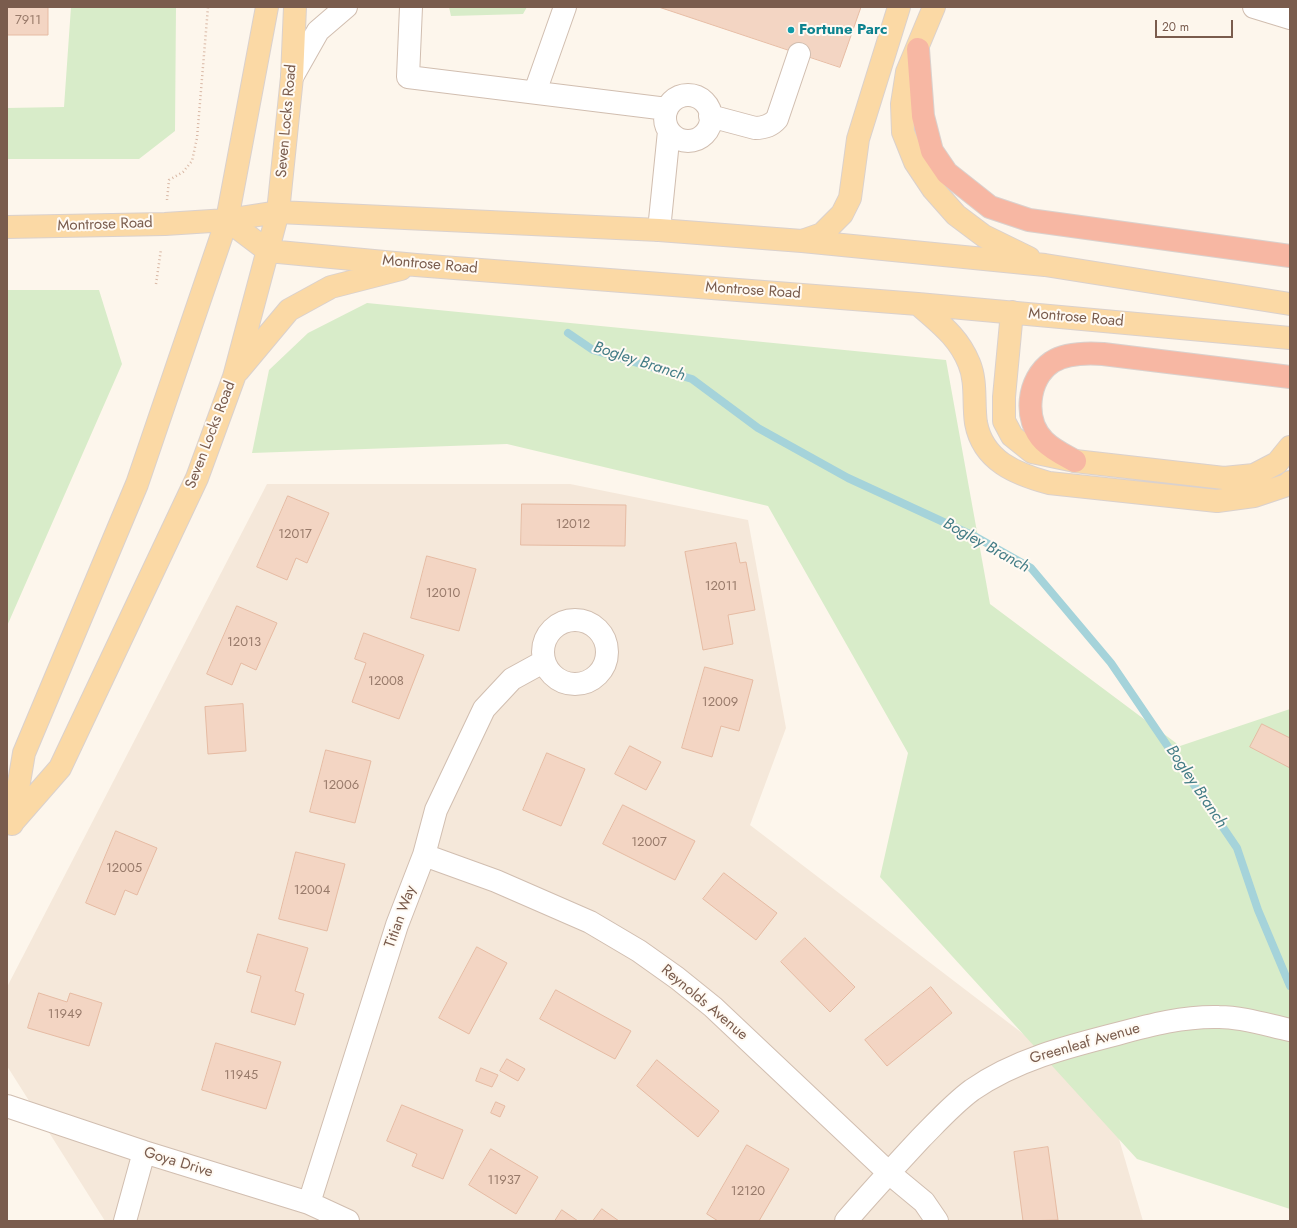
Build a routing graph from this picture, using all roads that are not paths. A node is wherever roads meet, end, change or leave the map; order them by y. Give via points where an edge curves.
1 (266, 7) edge
2 (295, 7) edge
3 (346, 7) edge
4 (411, 7) edge
5 (565, 7) edge
6 (899, 7) edge
7 (934, 7) edge
8 (1254, 7) edge
9 (1290, 18) edge
10 (918, 49) junction
11 (799, 54) dead end
12 (292, 77) junction
13 (535, 92) junction
14 (667, 109) junction
15 (710, 116) junction
16 (669, 131) junction
17 (278, 212) junction
18 (227, 220) junction
19 (7, 227) edge
20 (659, 230) junction
21 (802, 241) junction
22 (268, 251) junction
23 (1290, 256) edge
24 (416, 265) junction
25 (1045, 265) junction
26 (918, 304) junction
27 (1290, 304) edge
28 (1012, 312) junction
29 (1290, 338) edge
30 (234, 377) junction
31 (1290, 377) edge
32 (1290, 447) edge
33 (1075, 461) junction
34 (1290, 482) edge
35 (543, 662) dead end
36 (10, 828) edge
37 (424, 856) junction
38 (1290, 1030) edge
39 (7, 1106) edge
40 (144, 1152) junction
41 (889, 1173) junction
42 (309, 1203) junction
43 (125, 1221) edge
44 (348, 1221) edge
45 (846, 1221) edge
46 (937, 1221) edge

1 - 18 main road, Seven Locks Road
2 - 12 main road, Seven Locks Road
3 - 12 street via 318,31
4 - 13 street via 408,77
5 - 13 street
6 - 21 main road via 858,139 850,198 842,214 822,234
7 - 10 main road
8 - 9 street
10 - 23 highway via 923,116 932,151 947,173 990,207 1029,220
10 - 25 main road via 907,72 902,104 903,132 915,162 933,189 956,215 984,236
11 - 15 street via 777,119 773,123 755,128
12 - 17 main road, Seven Locks Road
13 - 14 street
14 - 15 street via 673,100 680,97 695,97 707,105
14 - 16 street via 665,121
15 - 16 street via 705,134 692,141 677,139
16 - 20 street
17 - 18 main road, Montrose Road
17 - 20 main road, Montrose Road
17 - 22 main road, Seven Locks Road
18 - 19 main road, Montrose Road
18 - 22 main road
18 - 36 main road, Seven Locks Road via 137,484 24,753
20 - 21 main road, Montrose Road
21 - 25 main road, Montrose Road
22 - 24 main road, Montrose Road
22 - 30 main road, Seven Locks Road
24 - 26 main road, Montrose Road
24 - 30 main road via 331,287 289,310
25 - 27 main road, Montrose Road
26 - 28 main road, Montrose Road
26 - 34 main road via 957,339 970,364 976,424 983,442 997,461 1022,475 1049,483 1217,501 1254,496
28 - 29 main road, Montrose Road
28 - 33 main road via 1004,421 1012,436 1032,452
30 - 36 main road, Seven Locks Road via 197,478 60,768
31 - 33 highway via 1103,354 1082,353 1052,362 1037,377 1030,399 1032,422 1043,440 1056,451
32 - 33 main road via 1277,463 1254,475 1224,478
35 - 37 street, Titian Way via 512,679 484,709 436,810
37 - 41 street, Reynolds Avenue via 541,899 590,922 639,951 714,1007
37 - 42 street, Titian Way via 397,925
38 - 41 street, Greenleaf Avenue via 1241,1019 1195,1018 1160,1023 1068,1046 1033,1058 995,1075 971,1091 947,1111
39 - 40 street, Goya Drive
40 - 42 street, Goya Drive
40 - 43 street
41 - 45 street, Greenleaf Avenue
41 - 46 street, Reynolds Avenue via 924,1202
42 - 44 street, Goya Drive

